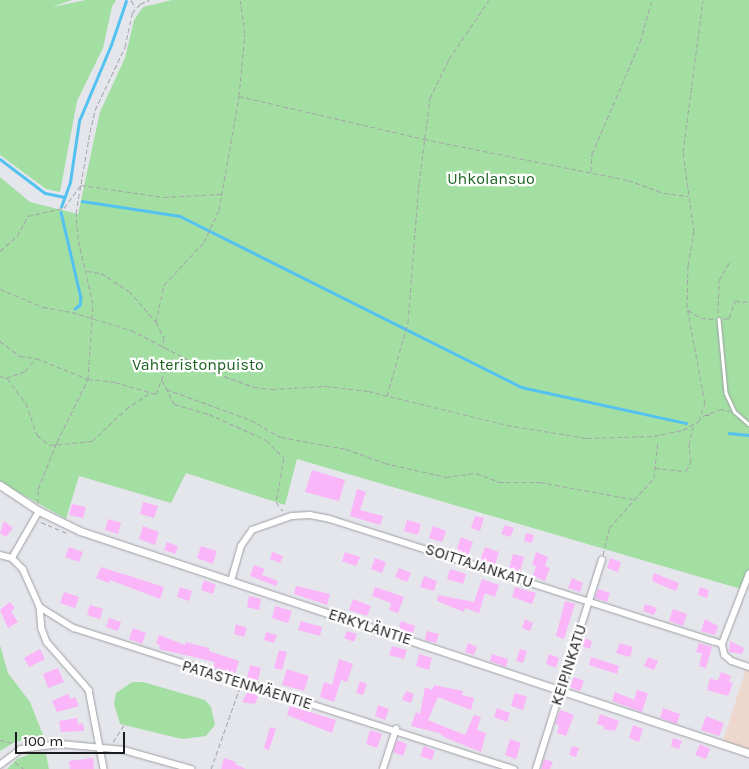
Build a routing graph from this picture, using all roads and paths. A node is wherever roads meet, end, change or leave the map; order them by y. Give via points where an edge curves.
1 (131, 0) edge
2 (149, 0) edge
3 (240, 0) edge
4 (489, 0) edge
5 (652, 0) edge
6 (703, 0) edge
7 (135, 8) junction
8 (240, 96) junction
9 (424, 139) junction
10 (590, 172) junction
11 (80, 185) junction
12 (222, 194) junction
13 (688, 196) junction
14 (0, 252) edge
15 (731, 260) dead end
16 (86, 271) junction
17 (0, 289) edge
18 (749, 302) edge
19 (688, 310) junction
20 (92, 317) junction
21 (719, 319) junction
22 (156, 322) junction
23 (0, 341) edge
24 (163, 348) junction
25 (36, 358) junction
26 (169, 360) dead end
27 (0, 376) edge
28 (6, 378) junction
29 (88, 379) junction
30 (162, 380) junction
31 (166, 388) junction
32 (149, 393) junction
33 (387, 396) junction
34 (735, 412) junction
35 (711, 414) dead end
36 (702, 416) junction
37 (749, 424) edge
38 (693, 425) junction
39 (57, 442) junction
40 (658, 442) dead end
41 (654, 468) junction
42 (0, 484) edge
43 (633, 499) junction
44 (39, 511) junction
45 (283, 512) dead end
46 (0, 555) edge
47 (12, 558) junction
48 (602, 560) joint
49 (749, 574) edge
50 (231, 581) junction
51 (589, 601) junction
52 (40, 607) junction
53 (722, 644) junction
54 (749, 667) edge
55 (242, 684) junction
56 (560, 690) junction
57 (124, 725) dead end
58 (396, 729) junction
59 (0, 740) edge
60 (27, 747) junction
61 (99, 747) junction
62 (109, 748) junction
63 (749, 752) edge
64 (8, 757) junction
65 (0, 765) edge
66 (24, 769) edge
67 (104, 769) edge
68 (191, 769) edge
69 (211, 769) edge
70 (383, 769) edge
71 (514, 769) edge
72 (536, 769) edge

1 - 7 path
2 - 7 path
3 - 8 path via 245,34
4 - 9 path via 448,59 430,98
5 - 10 path via 640,42 592,154
6 - 13 path via 683,152
7 - 11 path via 125,47 95,110
8 - 9 path
8 - 12 path
9 - 10 path
9 - 33 path via 408,322
10 - 13 path via 664,193
11 - 12 path via 164,197
11 - 14 path via 64,208 54,212 34,212 28,216 17,236
11 - 16 path via 76,214
12 - 22 path via 204,242 164,285
13 - 19 path via 694,232 688,265
15 - 21 path via 719,280
16 - 20 path via 93,304
16 - 22 path via 101,274 128,291
17 - 20 path via 43,307
18 - 21 path via 738,299 729,318
19 - 21 path via 702,318
19 - 36 path via 703,390
20 - 24 path via 131,330
20 - 29 path
21 - 34 lane via 726,393
22 - 24 path via 164,338
23 - 25 path via 20,356
24 - 33 path via 232,380 272,390 326,386
25 - 28 path via 26,371
25 - 29 path
26 - 30 path
27 - 28 path
28 - 39 path via 26,403 37,435 50,445
29 - 32 path via 115,382
29 - 39 path
30 - 31 path
30 - 32 path via 156,394
31 - 43 path via 251,420 281,437 346,449 385,463 446,477 476,473 499,482 540,482
31 - 45 path via 174,404 209,414 266,440 284,458 276,502
32 - 39 path via 126,409 92,441 82,444
33 - 38 path via 507,425 587,438 672,434
34 - 36 path via 720,409
34 - 37 lane
35 - 36 path
36 - 38 path
38 - 41 path via 689,445 691,462 686,471
39 - 44 path via 38,490
40 - 41 path
41 - 43 path via 654,478
42 - 44 street, ERKYLÄNTIE
43 - 48 path via 609,528
44 - 47 street
44 - 50 street, ERKYLÄNTIE via 80,531
46 - 47 street
47 - 52 street via 23,569
48 - 51 street, KEIPINKATU
49 - 53 street
50 - 51 street, SOITTAJANKATU via 241,546 252,530 292,516 310,515
50 - 56 street, ERKYLÄNTIE
51 - 53 street, SOITTAJANKATU
51 - 56 street, KEIPINKATU
52 - 55 street, PATASTENMÄENTIE via 74,628 99,638
52 - 61 street via 47,642 89,690
53 - 54 street via 725,655
55 - 58 street, PATASTENMÄENTIE
55 - 69 path
56 - 63 street, ERKYLÄNTIE
56 - 72 street, KEIPINKATU
57 - 62 path
58 - 70 street
58 - 71 street, PATASTENMÄENTIE
59 - 60 path
60 - 61 street via 42,744
60 - 64 street
61 - 62 street
61 - 67 street
62 - 68 street
64 - 65 street
64 - 66 path

